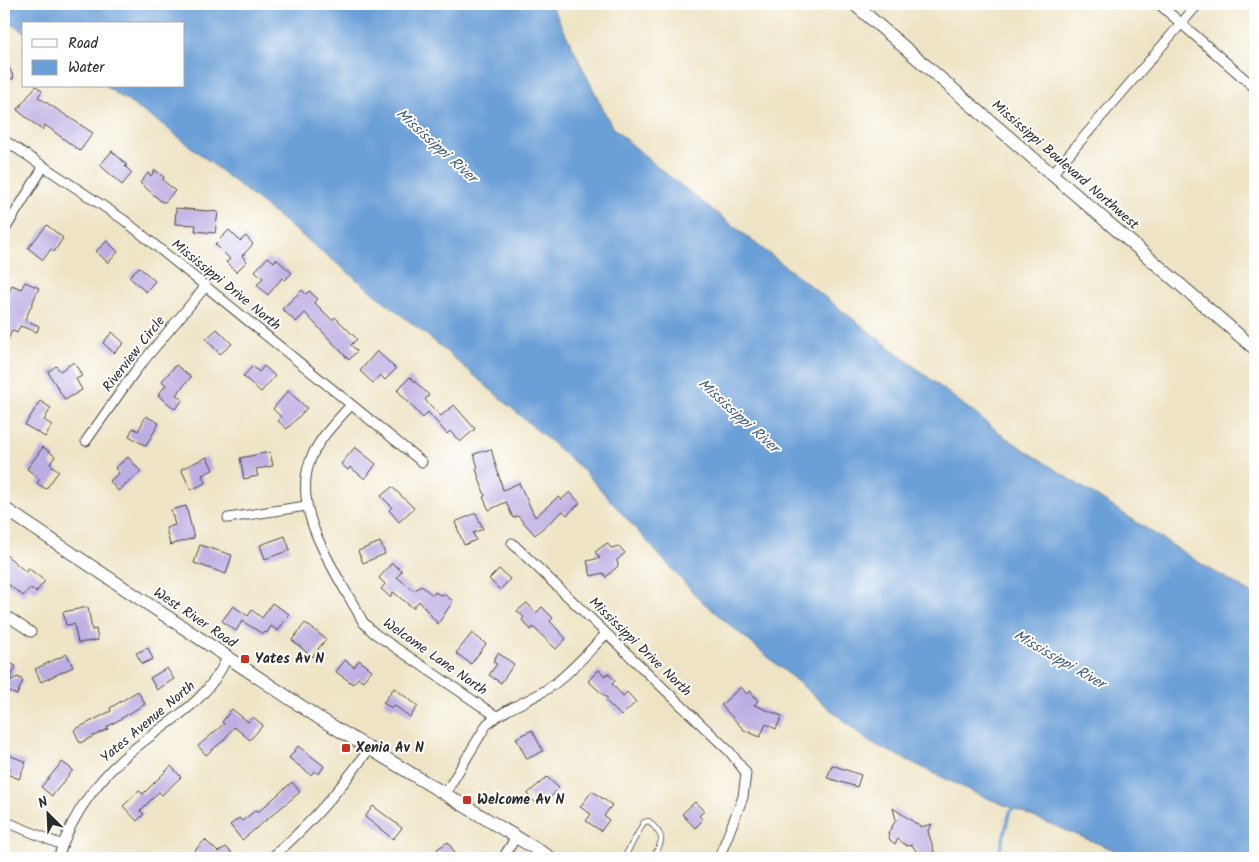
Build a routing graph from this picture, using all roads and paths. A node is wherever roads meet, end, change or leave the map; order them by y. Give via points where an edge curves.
1 (854, 4) edge
2 (1159, 4) edge
3 (1198, 4) edge
4 (1182, 24) junction
5 (1255, 88) edge
6 (4, 140) edge
7 (44, 166) junction
8 (1053, 172) junction
9 (4, 231) edge
10 (206, 286) junction
11 (1255, 349) edge
12 (350, 405) junction
13 (86, 441) dead end
14 (422, 462) dead end
15 (306, 506) junction
16 (4, 508) edge
17 (228, 518) dead end
18 (512, 543) dead end
19 (4, 614) edge
20 (30, 632) dead end
21 (606, 634) junction
22 (228, 658) junction
23 (496, 716) junction
24 (369, 749) junction
25 (445, 794) junction
26 (4, 821) edge
27 (516, 837) junction
28 (62, 845) junction
29 (58, 858) edge
30 (271, 858) edge
31 (503, 858) edge
32 (551, 858) edge
33 (624, 858) edge
34 (653, 858) edge
35 (719, 858) edge

1 - 8 main road, Mississippi Boulevard Northwest
2 - 4 street
3 - 4 street
4 - 5 street
4 - 8 street
6 - 7 street, Mississippi Drive North
7 - 9 street
7 - 10 street, Mississippi Drive North via 124,220
8 - 11 main road, Mississippi Boulevard Northwest
10 - 12 street, Mississippi Drive North
10 - 13 street, Riverview Circle via 136,370
12 - 14 street, Mississippi Drive North
12 - 15 street, Welcome Lane North via 328,431 309,464
15 - 17 street
15 - 23 street, Welcome Lane North via 317,536 364,622 374,633
16 - 22 main road, West River Road
18 - 21 street, Mississippi Drive North
19 - 20 street
21 - 23 street via 554,684
21 - 35 street, Mississippi Drive North via 730,752 746,773 743,796
22 - 24 main road, West River Road
22 - 28 street, Yates Avenue North via 197,702 127,754 103,778 75,815
23 - 25 street via 477,737
24 - 25 main road, West River Road
24 - 30 street via 316,817
25 - 27 main road, West River Road
26 - 28 street
27 - 31 street
27 - 32 main road, West River Road
28 - 29 street, Yates Avenue North
33 - 34 lane via 644,822 649,821 663,840

